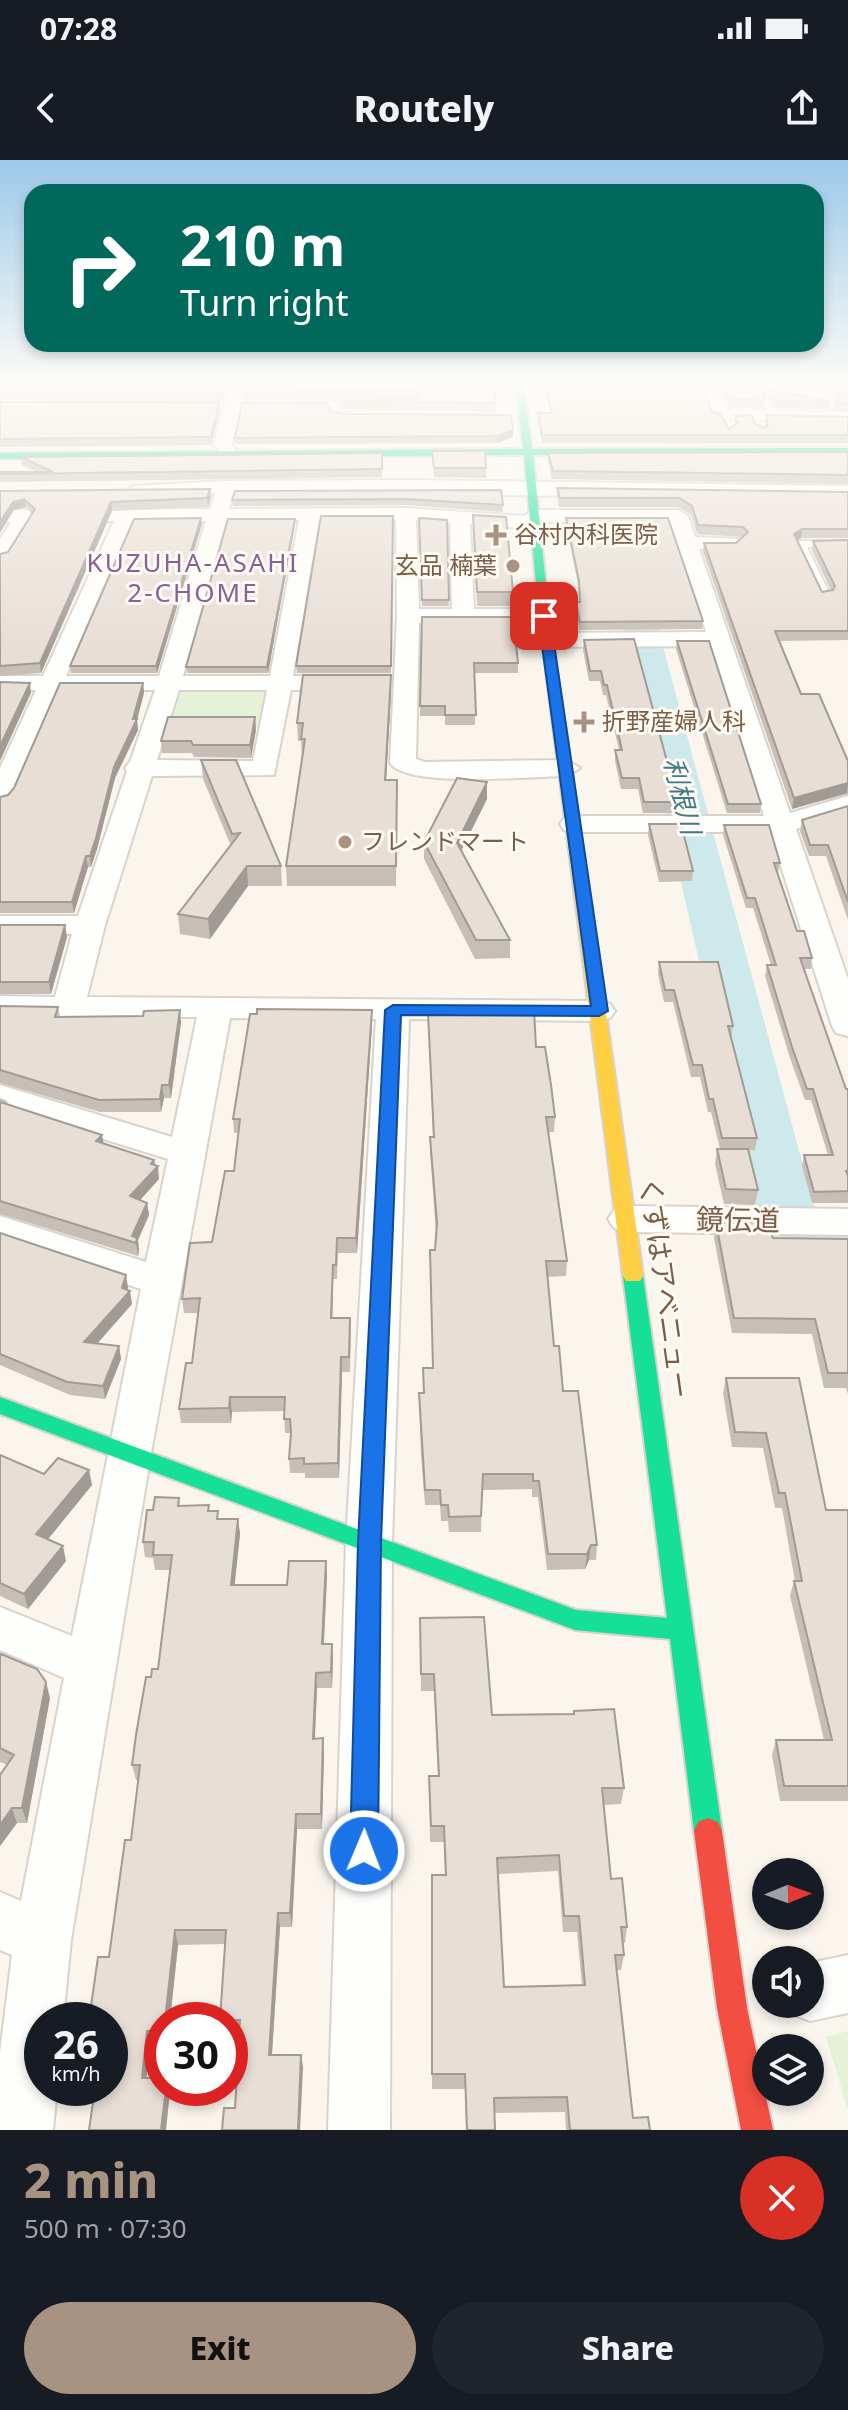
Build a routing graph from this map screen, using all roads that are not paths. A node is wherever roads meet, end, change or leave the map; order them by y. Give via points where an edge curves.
1 (270, 473) edge
2 (530, 473) edge
3 (291, 486) junction
4 (226, 487) junction
5 (531, 488) junction
6 (680, 488) junction
7 (717, 488) junction
8 (107, 492) edge
9 (848, 492) edge
10 (689, 510) edge
11 (729, 511) edge
12 (406, 514) junction
13 (218, 515) junction
14 (310, 515) junction
15 (0, 516) edge
16 (24, 516) junction
17 (126, 516) junction
18 (460, 518) junction
19 (534, 520) junction
20 (688, 543) junction
21 (735, 543) edge
22 (848, 544) edge
23 (0, 556) edge
24 (826, 597) edge
25 (408, 616) junction
26 (463, 616) junction
27 (544, 616) junction
28 (720, 639) junction
29 (550, 640) junction
30 (0, 683) edge
31 (48, 683) junction
32 (169, 683) junction
33 (280, 683) junction
34 (388, 683) junction
35 (138, 768) junction
36 (567, 768) junction
37 (0, 797) edge
38 (848, 804) edge
39 (574, 824) junction
40 (782, 824) junction
41 (0, 925) edge
42 (90, 925) junction
43 (0, 1006) edge
44 (69, 1006) junction
45 (215, 1009) junction
46 (393, 1010) junction
47 (599, 1011) junction
48 (848, 1026) edge
49 (0, 1096) edge
50 (187, 1153) junction
51 (627, 1219) junction
52 (848, 1222) edge
53 (0, 1229) edge
54 (163, 1282) junction
55 (0, 1405) edge
56 (129, 1453) junction
57 (369, 1542) junction
58 (0, 1628) edge
59 (682, 1630) junction
60 (90, 1666) junction
61 (21, 1930) edge
62 (848, 1984) edge
63 (824, 1989) edge
64 (749, 2004) edge
65 (22, 2130) edge
66 (359, 2130) edge
67 (757, 2130) edge

1 - 3 street
2 - 5 street, くずはアベニュー
3 - 4 street
3 - 5 street
4 - 8 street
4 - 13 street
5 - 6 street
5 - 19 street, くずはアベニュー
6 - 7 street
6 - 10 street
7 - 9 street
7 - 11 street
12 - 14 street
12 - 18 street
12 - 25 street
13 - 14 street
13 - 17 street
13 - 32 street
14 - 33 street
15 - 16 street
16 - 17 street
16 - 23 street
17 - 31 street
18 - 19 street
18 - 26 street
19 - 20 street via 678,516
19 - 27 street, くずはアベニュー
20 - 21 street
20 - 28 street
22 - 24 lane via 801,544
25 - 26 street
25 - 34 street
26 - 27 street
27 - 29 street, くずはアベニュー
28 - 29 street
28 - 40 street
29 - 36 street, くずはアベニュー
30 - 31 street
31 - 32 street
31 - 37 street
32 - 33 street
32 - 35 street
33 - 34 street
33 - 35 street via 265,769
34 - 36 street via 403,763 422,770
35 - 42 street
36 - 39 street, くずはアベニュー
38 - 40 street
39 - 40 street
39 - 47 street, くずはアベニュー
40 - 48 street
41 - 42 street
42 - 44 street
43 - 44 street
44 - 45 street
45 - 46 street
45 - 50 street
46 - 47 street
46 - 57 street
47 - 51 street, くずはアベニュー
49 - 50 street
50 - 54 street
51 - 52 street, 鏡伝道
51 - 59 street, くずはアベニュー
53 - 54 street
54 - 56 street
55 - 56 street
56 - 57 street
56 - 60 street
57 - 59 street via 575,1620
57 - 66 street
58 - 60 street
59 - 64 street, くずはアベニュー
60 - 61 street
61 - 65 street
62 - 63 street
64 - 67 street, くずはアベニュー

